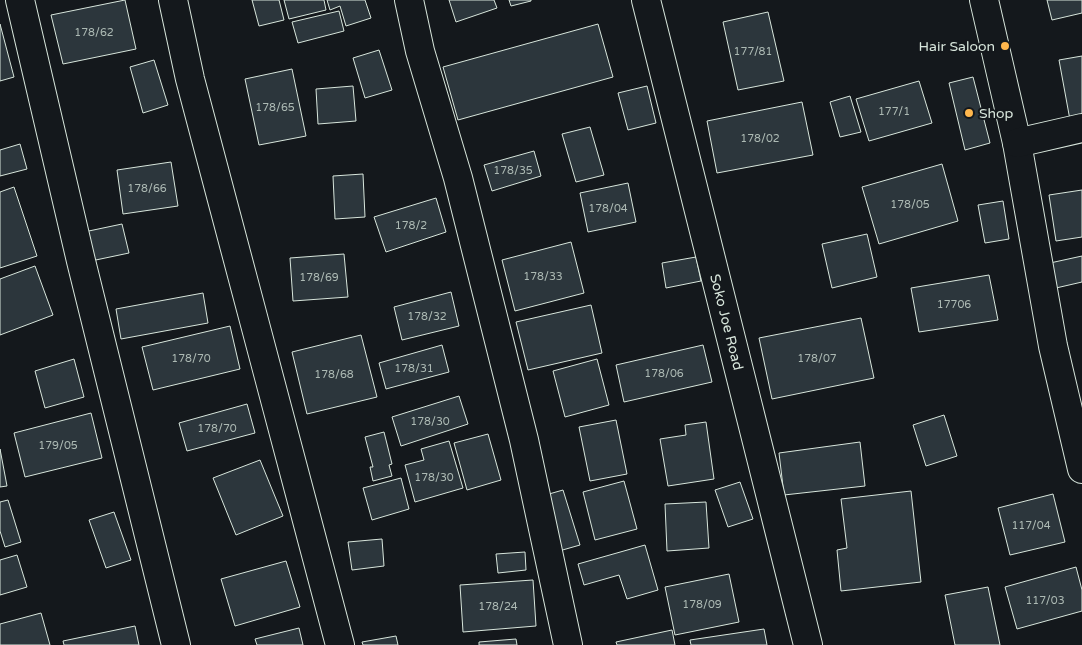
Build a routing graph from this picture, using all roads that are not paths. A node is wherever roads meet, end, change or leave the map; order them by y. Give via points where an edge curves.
1 (20, 0) edge
2 (173, 0) edge
3 (409, 0) edge
4 (646, 0) edge
5 (984, 0) edge
6 (1082, 128) edge
7 (1017, 143) junction
8 (1082, 469) edge
9 (176, 645) edge
10 (340, 645) edge
11 (568, 645) edge
12 (808, 645) edge

1 - 9 street
2 - 10 street via 190,79
3 - 11 street via 524,440
4 - 12 street, Soko Joe Road
5 - 7 street
6 - 7 street
7 - 8 street via 1053,346

